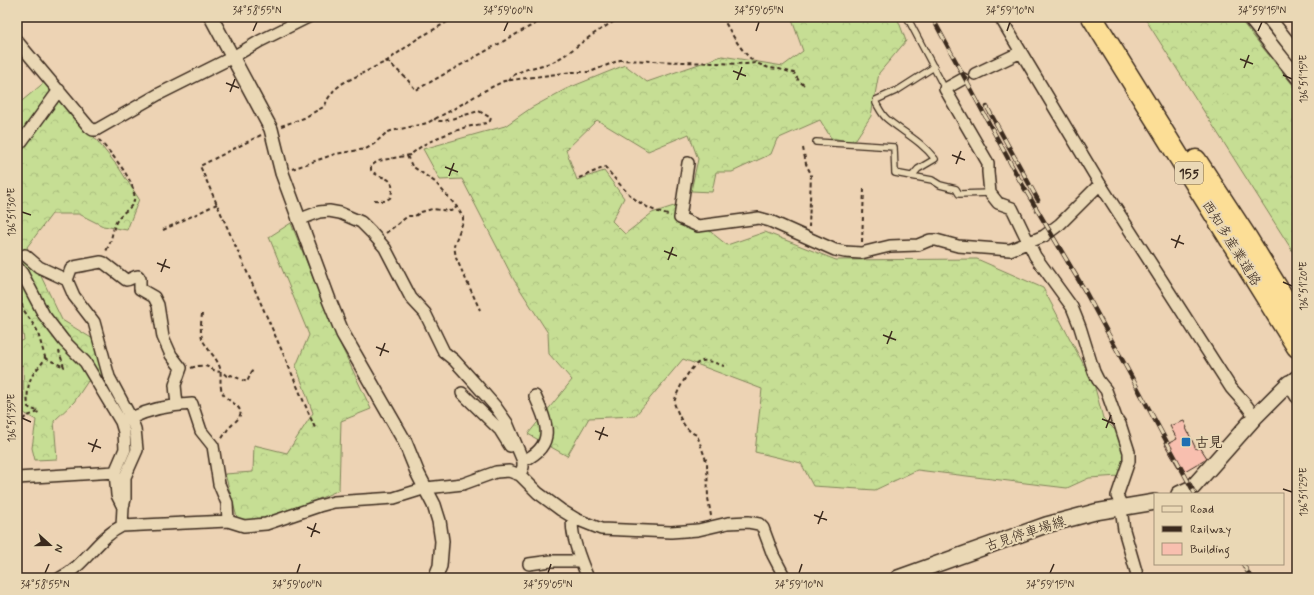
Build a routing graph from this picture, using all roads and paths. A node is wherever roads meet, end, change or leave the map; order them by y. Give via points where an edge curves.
1 (211, 17) edge
2 (308, 17) edge
3 (547, 17) edge
4 (622, 17) edge
5 (722, 17) edge
6 (907, 17) edge
7 (1000, 17) edge
8 (1092, 17) edge
9 (1108, 17) edge
10 (1249, 17) edge
11 (1268, 17) edge
12 (17, 41) edge
13 (1021, 52) junction
14 (1297, 54) edge
15 (233, 57) junction
16 (387, 61) dead end
17 (756, 63) junction
18 (934, 67) junction
19 (975, 74) dead end
20 (1297, 77) edge
21 (963, 79) dead end
22 (508, 81) junction
23 (805, 86) dead end
24 (946, 88) junction
25 (59, 90) junction
26 (434, 119) junction
27 (93, 130) junction
28 (816, 142) dead end
29 (17, 146) edge
30 (803, 148) dead end
31 (407, 155) junction
32 (688, 163) dead end
33 (282, 173) junction
34 (912, 176) junction
35 (579, 178) dead end
36 (1100, 184) junction
37 (864, 189) dead end
38 (990, 193) junction
39 (374, 200) dead end
40 (217, 204) dead end
41 (457, 207) junction
42 (680, 218) junction
43 (298, 220) junction
44 (163, 230) dead end
45 (808, 238) junction
46 (377, 239) junction
47 (1028, 242) junction
48 (862, 253) junction
49 (25, 255) dead end
50 (101, 262) junction
51 (17, 267) edge
52 (67, 280) junction
53 (17, 285) edge
54 (480, 310) dead end
55 (202, 314) dead end
56 (1291, 324) edge
57 (67, 344) junction
58 (1297, 347) edge
59 (44, 358) junction
60 (724, 366) dead end
61 (253, 368) dead end
62 (180, 370) junction
63 (220, 371) junction
64 (1294, 385) edge
65 (462, 393) dead end
66 (534, 396) dead end
67 (177, 405) junction
68 (1255, 417) junction
69 (131, 418) junction
70 (17, 424) edge
71 (213, 447) junction
72 (523, 461) junction
73 (115, 472) junction
74 (517, 473) junction
75 (17, 478) edge
76 (426, 488) junction
77 (1181, 493) edge
78 (1154, 502) edge
79 (123, 507) junction
80 (1120, 508) junction
81 (573, 517) junction
82 (228, 521) junction
83 (122, 526) junction
84 (713, 526) junction
85 (580, 561) junction
86 (529, 564) dead end
87 (60, 578) edge
88 (435, 578) edge
89 (588, 578) edge
90 (785, 578) edge
91 (898, 578) edge
92 (1138, 578) edge

1 - 15 street
2 - 15 street
3 - 16 path via 416,90
4 - 22 path via 570,52 524,70
5 - 17 path via 739,45
6 - 18 lane
7 - 13 street
8 - 56 highway, 西知多産業道路 / 155
9 - 56 highway, 西知多産業道路 / 155 via 1247,238
10 - 20 street
11 - 14 street
12 - 25 street
13 - 19 street
13 - 36 street
15 - 27 street
15 - 33 street via 272,129
17 - 22 path via 620,60 590,72
17 - 23 path via 794,73
18 - 24 lane
18 - 34 lane via 898,90 876,100 886,118 913,137 935,159 918,169
21 - 24 street
22 - 26 path via 484,91
24 - 38 street via 988,163
25 - 27 street
25 - 29 street
26 - 31 path via 444,121 479,111 491,118 487,123 466,127 439,137
26 - 33 path via 419,125 392,130 366,149 335,154
27 - 50 path via 127,174 134,195 132,205 118,219
28 - 34 lane via 894,147 895,173
30 - 45 path via 811,174
31 - 39 path via 378,161 371,166 373,173 387,179 393,189 390,198
31 - 41 path via 412,166 435,182
32 - 42 street
33 - 43 street
34 - 38 lane via 956,188 959,194
35 - 42 path via 605,168 638,202 663,214
36 - 47 street via 1060,224 1044,236
36 - 68 street via 1231,388
37 - 48 path
38 - 47 street via 998,203 1012,208
40 - 44 path
41 - 46 path via 451,211 432,209 408,216
41 - 54 path via 463,216 463,222 454,245 456,258
42 - 45 street via 698,226 759,218
43 - 46 street via 319,212 340,213 361,222
43 - 76 street via 343,334 405,442
45 - 48 street via 835,250
46 - 72 street via 385,248 411,298 425,313 444,352 495,406 506,423
47 - 48 street via 1010,250 958,246 946,241 930,240 918,245 890,246
47 - 80 street via 1072,307 1094,372 1106,390 1120,424 1129,452 1129,461 1117,496
49 - 52 street via 39,267
50 - 52 street via 74,267
50 - 62 street via 126,280 138,276 140,288 154,297 158,305 163,337
51 - 57 street via 44,315
52 - 69 street via 74,296 94,322 109,377
53 - 59 path via 23,309 37,330
55 - 63 path via 204,344 218,362
56 - 58 highway, 西知多産業道路 / 155
57 - 59 path via 59,351 64,367
57 - 73 street via 85,362 121,422 125,449
59 - 70 path via 44,362 33,373 28,391 28,407 39,412 27,416
60 - 84 path via 706,361 697,363 674,403 685,426 697,435 707,463 708,498
61 - 63 path via 247,382 228,377
62 - 63 path via 204,365
62 - 67 street via 174,385
63 - 71 path via 224,395 238,406 241,412 239,418
64 - 68 main road
65 - 74 street via 508,440
66 - 72 street via 545,418 546,438 541,448
67 - 69 street via 141,413
67 - 71 street via 192,404 201,430
68 - 77 main road via 1192,488
69 - 79 street via 137,450 125,477
71 - 82 street via 219,484 227,503
72 - 74 street via 524,467
73 - 75 street
73 - 79 street via 117,495
74 - 76 street via 496,472 463,484
74 - 81 street via 538,493
76 - 82 street via 394,498 334,502 266,524 244,526
76 - 88 street via 439,521 442,541 440,566
78 - 80 main road, 古見停車場線
79 - 83 street
80 - 91 main road, 古見停車場線 via 1046,525
80 - 92 street
81 - 84 street via 601,529 671,532
81 - 85 street
82 - 83 street
83 - 87 street via 114,530 76,567
84 - 90 street via 748,522 759,524
85 - 86 street
85 - 89 street

